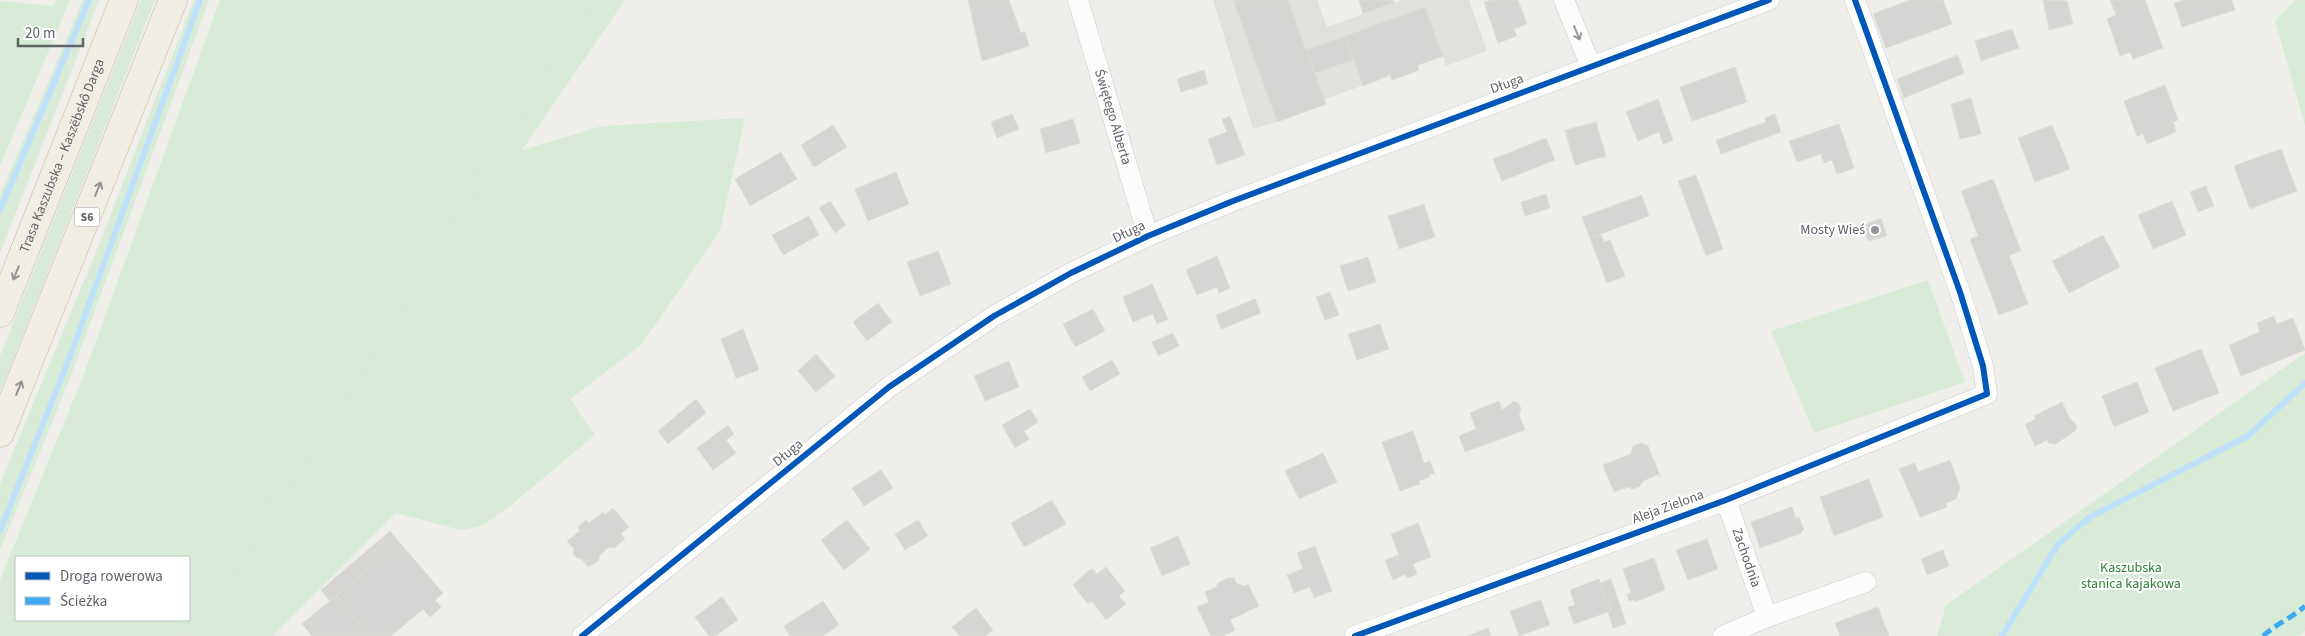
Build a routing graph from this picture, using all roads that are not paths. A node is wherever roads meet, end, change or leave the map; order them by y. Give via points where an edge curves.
1 (124, 0) edge
2 (173, 0) edge
3 (1078, 0) edge
4 (1564, 0) edge
5 (1769, 0) edge
6 (1855, 0) edge
7 (1591, 67) junction
8 (1148, 236) junction
9 (0, 313) edge
10 (0, 433) edge
11 (1726, 500) junction
12 (1866, 582) dead end
13 (1767, 617) junction
14 (582, 636) edge
15 (1355, 636) edge
16 (1723, 636) edge

1 -> 9 highway, Trasa Kaszubska – Kaszëbskô Darga
10 -> 2 highway, S6
3 - 8 street, Świętego Alberta
4 -> 7 street
5 - 7 street, Długa
6 - 11 street, Aleja Zielona via 1960,292 1983,366 1987,394
7 - 8 street, Długa via 1389,141
8 - 14 street, Długa via 1071,273 994,316 889,387
11 - 13 street, Zachodnia
11 - 15 street, Aleja Zielona
12 - 13 street
13 - 16 street

